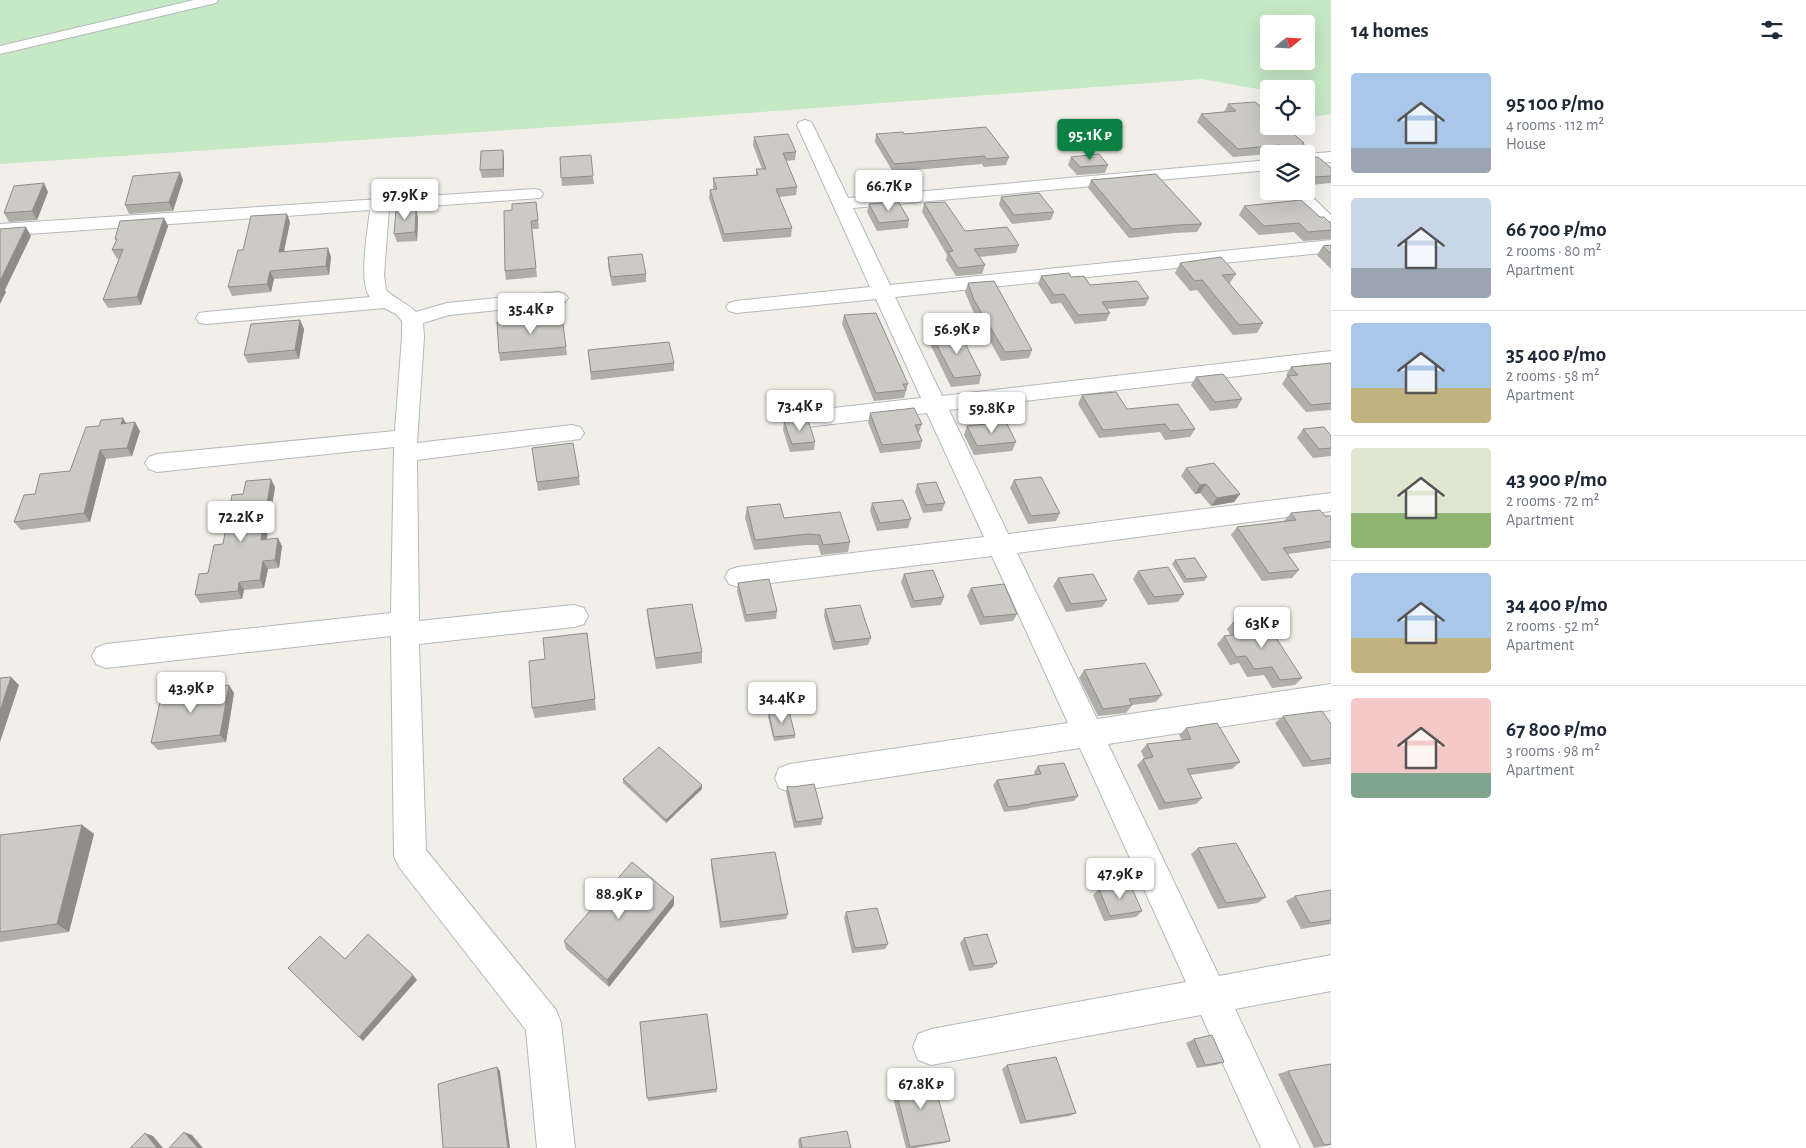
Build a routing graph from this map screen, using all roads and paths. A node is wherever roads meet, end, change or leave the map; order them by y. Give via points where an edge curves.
1 (211, 0) edge
2 (0, 50) edge
3 (805, 125) dead end
4 (1331, 157) edge
5 (1315, 158) edge
6 (1260, 166) edge
7 (534, 194) dead end
8 (1305, 200) edge
9 (380, 204) junction
10 (841, 204) junction
11 (1331, 225) edge
12 (0, 230) edge
13 (1331, 246) edge
14 (884, 292) junction
15 (558, 298) dead end
16 (387, 302) junction
17 (736, 307) dead end
18 (206, 318) dead end
19 (412, 320) junction
20 (1331, 358) edge
21 (934, 404) junction
22 (807, 419) edge
23 (572, 433) dead end
24 (406, 446) junction
25 (157, 463) dead end
26 (1331, 502) edge
27 (1000, 545) junction
28 (738, 577) dead end
29 (574, 616) dead end
30 (405, 628) junction
31 (106, 656) dead end
32 (1331, 698) edge
33 (1088, 733) junction
34 (790, 778) dead end
35 (1331, 973) edge
36 (1209, 996) junction
37 (931, 1047) dead end
38 (556, 1148) edge
39 (1281, 1148) edge

1 - 2 street
3 - 10 street
4 - 5 street
6 - 10 street
7 - 9 street
8 - 11 street
9 - 12 street
9 - 16 street via 374,275 376,292
10 - 14 street
13 - 14 street
14 - 17 street
14 - 21 street
15 - 19 street via 447,309
16 - 18 street
16 - 19 street via 403,310
19 - 24 street
20 - 21 street
21 - 22 street
21 - 27 street
23 - 24 street
24 - 25 street
24 - 30 street
26 - 27 street
27 - 28 street
27 - 33 street
29 - 30 street
30 - 31 street
30 - 38 street via 410,856 544,1023
32 - 33 street
33 - 34 street
33 - 36 street
35 - 36 street
36 - 37 street
36 - 39 street

